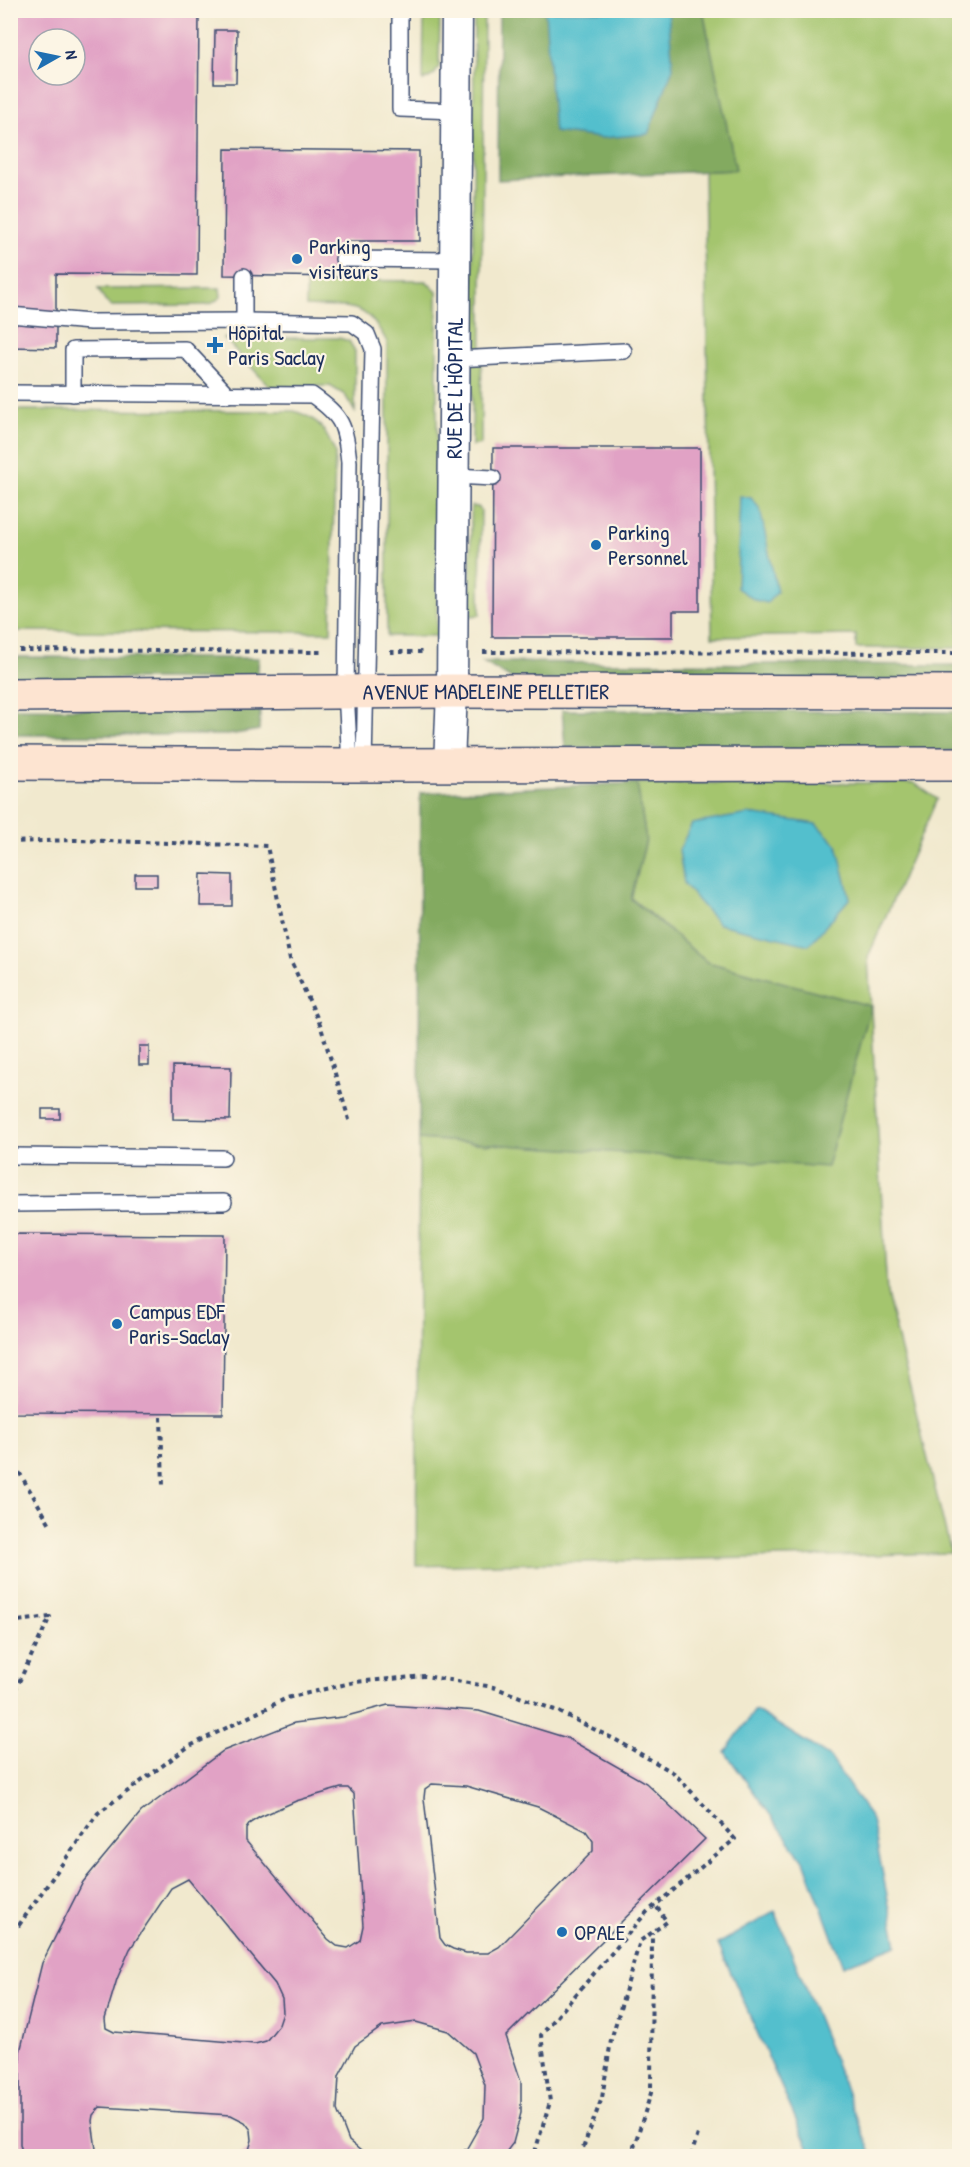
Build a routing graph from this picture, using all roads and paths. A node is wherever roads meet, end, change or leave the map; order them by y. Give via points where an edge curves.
1 (400, 10) edge
2 (457, 10) edge
3 (456, 111) junction
4 (343, 259) dead end
5 (455, 260) junction
6 (244, 276) dead end
7 (10, 315) edge
8 (244, 321) junction
9 (624, 351) dead end
10 (455, 359) junction
11 (10, 393) edge
12 (73, 394) junction
13 (228, 395) junction
14 (454, 476) junction
15 (493, 478) dead end
16 (355, 691) junction
17 (452, 691) junction
18 (960, 692) edge
19 (10, 695) edge
20 (10, 763) edge
21 (449, 764) junction
22 (960, 764) edge
23 (357, 765) junction
24 (10, 843) edge
25 (350, 1124) dead end
26 (10, 1156) edge
27 (223, 1158) dead end
28 (224, 1202) dead end
29 (10, 1204) edge
30 (161, 1417) dead end
31 (10, 1457) edge
32 (163, 1486) dead end
33 (50, 1524) dead end
34 (10, 1622) edge
35 (10, 1695) edge
36 (656, 1906) junction
37 (10, 1924) edge
38 (652, 1932) junction
39 (698, 2134) dead end
40 (531, 2157) edge
41 (580, 2157) edge
42 (631, 2157) edge
43 (691, 2157) edge

1 - 3 lane via 400,109
2 - 3 street, RUE DE L'HÔPITAL
3 - 5 street, RUE DE L'HÔPITAL
4 - 5 lane
5 - 10 street, RUE DE L'HÔPITAL
6 - 8 lane
7 - 8 lane via 90,322
8 - 16 lane via 352,323 367,334 373,349
9 - 10 lane
10 - 14 street, RUE DE L'HÔPITAL
11 - 12 lane
12 - 13 lane
12 - 13 lane via 73,350 185,349
13 - 16 lane via 312,395 331,409 345,431
14 - 15 lane
14 - 17 street, RUE DE L'HÔPITAL
16 - 17 street, AVENUE MADELEINE PELLETIER
16 - 19 street, AVENUE MADELEINE PELLETIER
16 - 23 lane
17 - 18 street, AVENUE MADELEINE PELLETIER
17 - 21 street, RUE DE L'HÔPITAL
20 - 23 street
21 - 22 street
21 - 23 street
24 - 25 path via 75,840 267,846 290,959 320,1024
26 - 27 lane
28 - 29 lane
30 - 32 path
31 - 33 path
34 - 35 path via 50,1617
36 - 37 path via 735,1839 674,1773 555,1710 493,1687 424,1676 355,1682 287,1698 188,1747 98,1812 19,1925
36 - 38 path via 667,1922
36 - 40 path via 541,2035 550,2102
38 - 41 path via 640,1941 611,2040 602,2098
38 - 42 path via 651,2093
39 - 43 path

